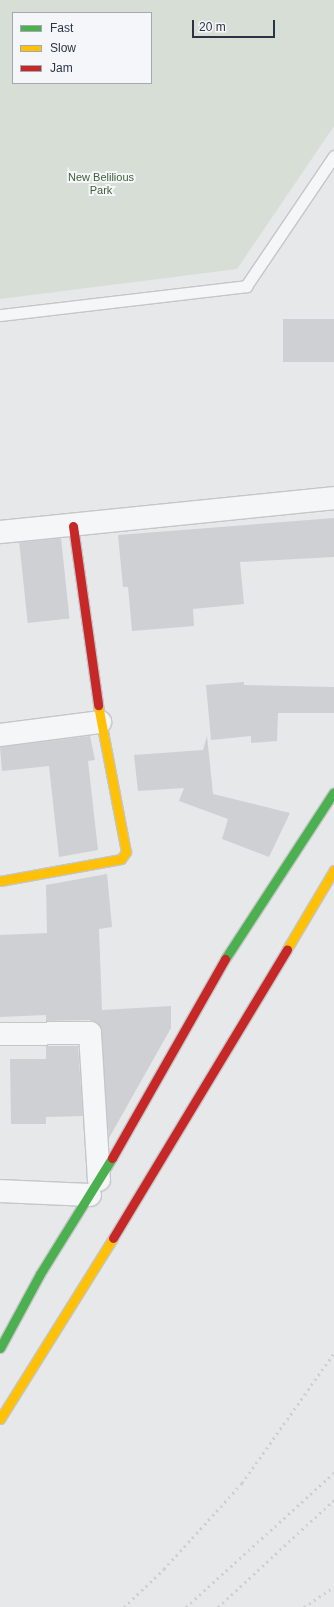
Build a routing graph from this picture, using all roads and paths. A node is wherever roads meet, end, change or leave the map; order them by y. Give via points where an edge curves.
1 (334, 156) edge
2 (0, 315) edge
3 (334, 498) edge
4 (73, 526) junction
5 (0, 532) edge
6 (100, 722) junction
7 (0, 734) edge
8 (334, 792) edge
9 (334, 870) edge
10 (0, 881) edge
11 (0, 1034) edge
12 (94, 1188) junction
13 (0, 1191) edge
14 (0, 1348) edge
15 (0, 1419) edge

1 - 2 lane via 246,286
3 - 4 street
4 - 5 street
4 - 6 street
6 - 7 street
6 - 10 street via 124,856
8 - 12 street via 226,956
9 - 15 street via 133,1206
11 - 12 street via 90,1033
12 - 13 street
12 - 14 street via 40,1274

